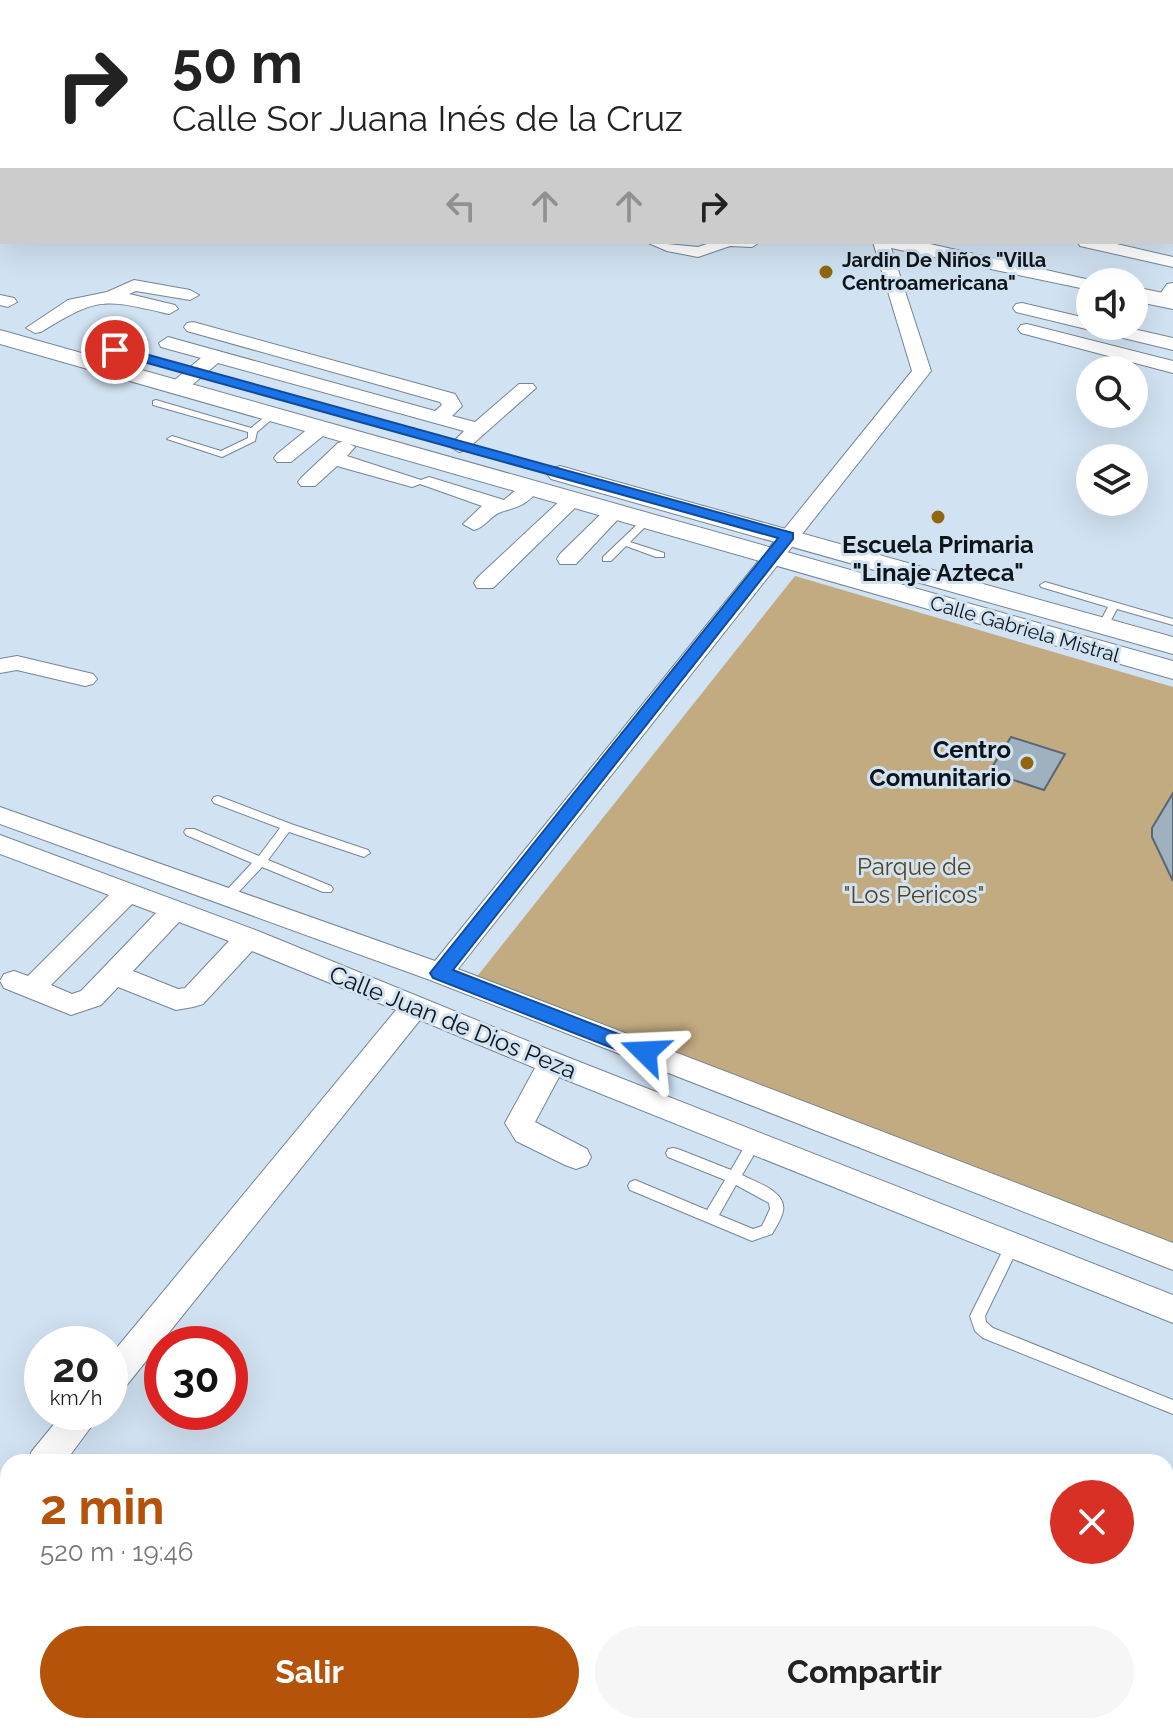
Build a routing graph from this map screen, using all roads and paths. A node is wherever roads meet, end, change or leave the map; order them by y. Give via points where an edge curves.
1 (663, 244) edge
2 (722, 244) edge
3 (882, 244) edge
4 (900, 244) edge
5 (1095, 244) edge
6 (1173, 262) edge
7 (1076, 281) edge
8 (190, 295) dead end
9 (1148, 295) edge
10 (112, 296) junction
11 (1170, 297) edge
12 (3, 307) edge
13 (1022, 308) dead end
14 (169, 309) dead end
15 (1076, 321) edge
16 (193, 327) dead end
17 (35, 328) junction
18 (1027, 329) dead end
19 (0, 337) edge
20 (1148, 338) edge
21 (1105, 340) edge
22 (246, 342) junction
23 (168, 343) dead end
24 (1173, 344) edge
25 (1105, 349) junction
26 (1173, 367) edge
27 (203, 369) junction
28 (375, 377) junction
29 (526, 388) dead end
30 (354, 393) junction
31 (156, 403) dead end
32 (274, 414) junction
33 (440, 417) junction
34 (326, 419) junction
35 (253, 431) junction
36 (356, 437) junction
37 (468, 438) junction
38 (172, 439) dead end
39 (284, 458) dead end
40 (332, 458) junction
41 (308, 482) dead end
42 (530, 488) junction
43 (572, 500) junction
44 (496, 504) junction
45 (614, 512) junction
46 (646, 521) junction
47 (474, 524) dead end
48 (788, 536) junction
49 (625, 543) junction
50 (660, 555) dead end
51 (772, 558) junction
52 (568, 559) dead end
53 (607, 559) dead end
54 (485, 583) dead end
55 (1045, 585) dead end
56 (1108, 615) junction
57 (1173, 622) edge
58 (1173, 646) edge
59 (0, 666) edge
60 (1173, 670) edge
61 (85, 679) dead end
62 (218, 800) dead end
63 (0, 815) edge
64 (287, 827) junction
65 (190, 832) dead end
66 (0, 844) edge
67 (364, 853) dead end
68 (261, 861) junction
69 (327, 889) dead end
70 (128, 892) junction
71 (228, 896) junction
72 (175, 910) junction
73 (248, 938) junction
74 (440, 973) junction
75 (112, 974) junction
76 (415, 1007) junction
77 (552, 1063) junction
78 (755, 1141) junction
79 (673, 1153) dead end
80 (576, 1157) dead end
81 (734, 1177) junction
82 (635, 1186) dead end
83 (710, 1217) junction
84 (1013, 1244) junction
85 (1173, 1257) edge
86 (1173, 1309) edge
87 (128, 1359) edge
88 (1173, 1407) edge
89 (70, 1430) edge
90 (51, 1454) edge

1 - 2 street via 702,253
3 - 48 street via 922,371
4 - 7 street
5 - 6 street
8 - 10 street via 142,284
9 - 11 street
10 - 14 street
10 - 17 street via 74,304
12 - 17 street, Calle Gabriela Mistral
13 - 15 street
16 - 22 street
17 - 27 street, Calle Gabriela Mistral
18 - 25 street
19 - 27 street, Calle Gabriela Mistral
20 - 24 street
21 - 25 street
22 - 27 street
22 - 28 street
23 - 27 street
25 - 26 street
27 - 30 street
27 - 32 street, Calle Gabriela Mistral
27 - 34 street, Calle Gabriela Mistral
28 - 30 street
28 - 33 street via 448,398 452,406
29 - 37 street
30 - 33 street
30 - 34 street
31 - 35 lane
32 - 34 street, Calle Gabriela Mistral
32 - 35 lane
33 - 37 street
34 - 36 street, Calle Gabriela Mistral
34 - 37 street, Calle Gabriela Mistral
34 - 39 street
35 - 38 lane via 252,439 222,454
36 - 40 street
36 - 42 street, Calle Gabriela Mistral
37 - 48 street, Calle Gabriela Mistral
40 - 41 street
40 - 44 street
42 - 43 street, Calle Gabriela Mistral
42 - 44 street via 511,505
43 - 45 street, Calle Gabriela Mistral
43 - 54 street
44 - 47 street
45 - 46 street, Calle Gabriela Mistral
45 - 52 street
46 - 49 lane
46 - 51 street, Calle Gabriela Mistral
48 - 51 street
48 - 56 street, Calle Gabriela Mistral
49 - 50 lane
49 - 53 lane
51 - 60 street, Calle Gabriela Mistral
51 - 74 street
55 - 56 lane
56 - 57 lane
56 - 58 street, Calle Gabriela Mistral
59 - 61 street via 17,663
62 - 64 lane
63 - 71 street, Calle Juan de Dios Peza
64 - 67 lane
64 - 68 lane
65 - 68 lane
66 - 70 street, Calle Juan de Dios Peza
68 - 69 lane
68 - 71 lane
70 - 72 street, Calle Juan de Dios Peza
70 - 75 street via 23,984 71,1005 91,998
71 - 74 street, Calle Juan de Dios Peza
72 - 73 street, Calle Juan de Dios Peza
72 - 75 street
73 - 75 street via 193,997 176,1000
73 - 76 street, Calle Juan de Dios Peza
74 - 85 street, Calle Juan de Dios Peza
76 - 77 street, Calle Juan de Dios Peza
76 - 87 street
77 - 78 street, Calle Juan de Dios Peza
77 - 80 street via 520,1123 527,1133
78 - 81 lane
78 - 84 street, Calle Juan de Dios Peza
79 - 81 lane
81 - 83 lane
81 - 83 lane via 775,1200 777,1209 767,1230 752,1235
82 - 83 lane
84 - 86 street, Calle Juan de Dios Peza
84 - 88 lane via 977,1316 980,1326
89 - 90 street

